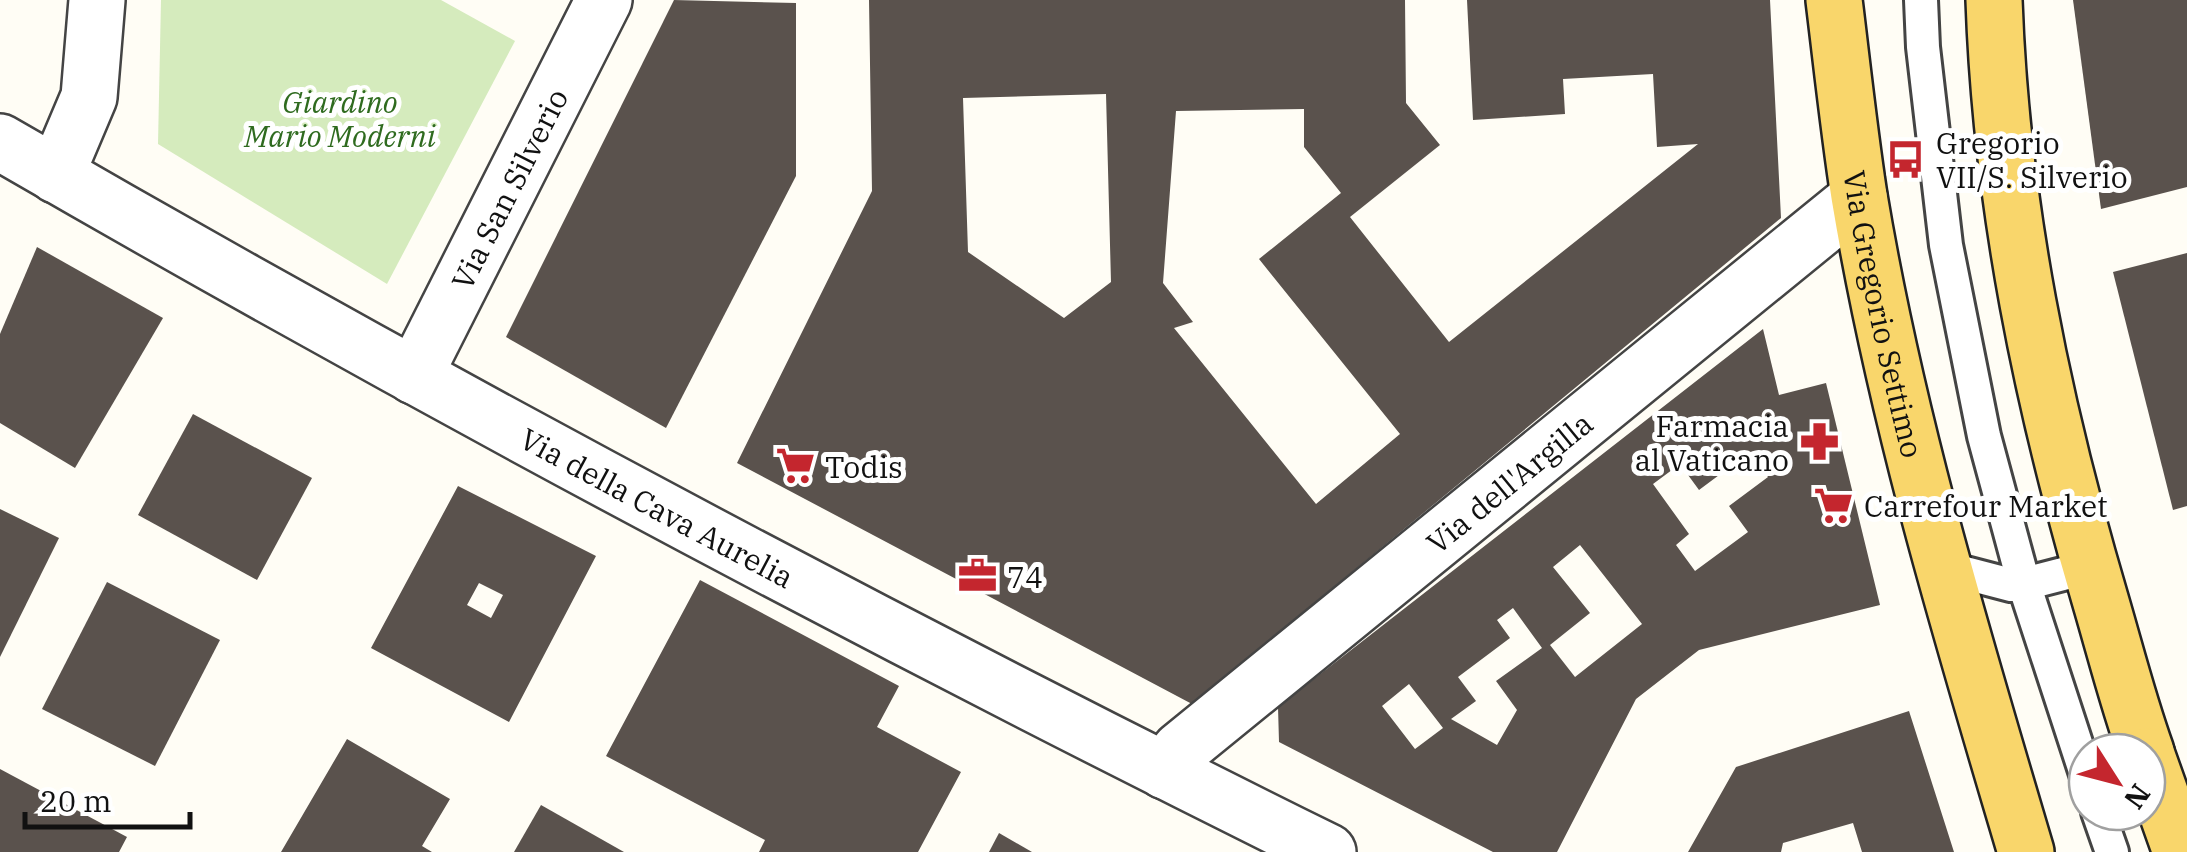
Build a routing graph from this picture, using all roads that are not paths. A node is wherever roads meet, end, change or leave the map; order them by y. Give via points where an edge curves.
1 (97, 0) edge
2 (604, 0) edge
3 (1834, 0) edge
4 (1921, 0) edge
5 (1994, 0) edge
6 (0, 142) edge
7 (56, 174) junction
8 (1860, 196) junction
9 (414, 376) junction
10 (2090, 566) junction
11 (1942, 568) junction
12 (2024, 584) junction
13 (2072, 732) edge
14 (2139, 732) edge
15 (1165, 771) junction
16 (2167, 815) edge
17 (1328, 852) edge
18 (2026, 852) edge
19 (2180, 852) edge

1 - 7 street via 89,97
2 - 9 street, Via San Silverio
3 - 8 main road, Via Gregorio Settimo
4 - 12 lane via 1946,245 1984,436
5 - 10 main road via 2016,246 2050,416
6 - 7 street, Via della Cava Aurelia
7 - 9 street, Via della Cava Aurelia
8 - 11 main road, Via Gregorio Settimo
8 - 15 street, Via dell'Argilla via 1180,750
9 - 15 street, Via della Cava Aurelia
10 - 12 lane
10 - 14 main road
11 - 12 lane
11 - 18 main road, Via Gregorio Settimo
12 - 13 lane
15 - 17 street, Via della Cava Aurelia
16 - 19 main road

